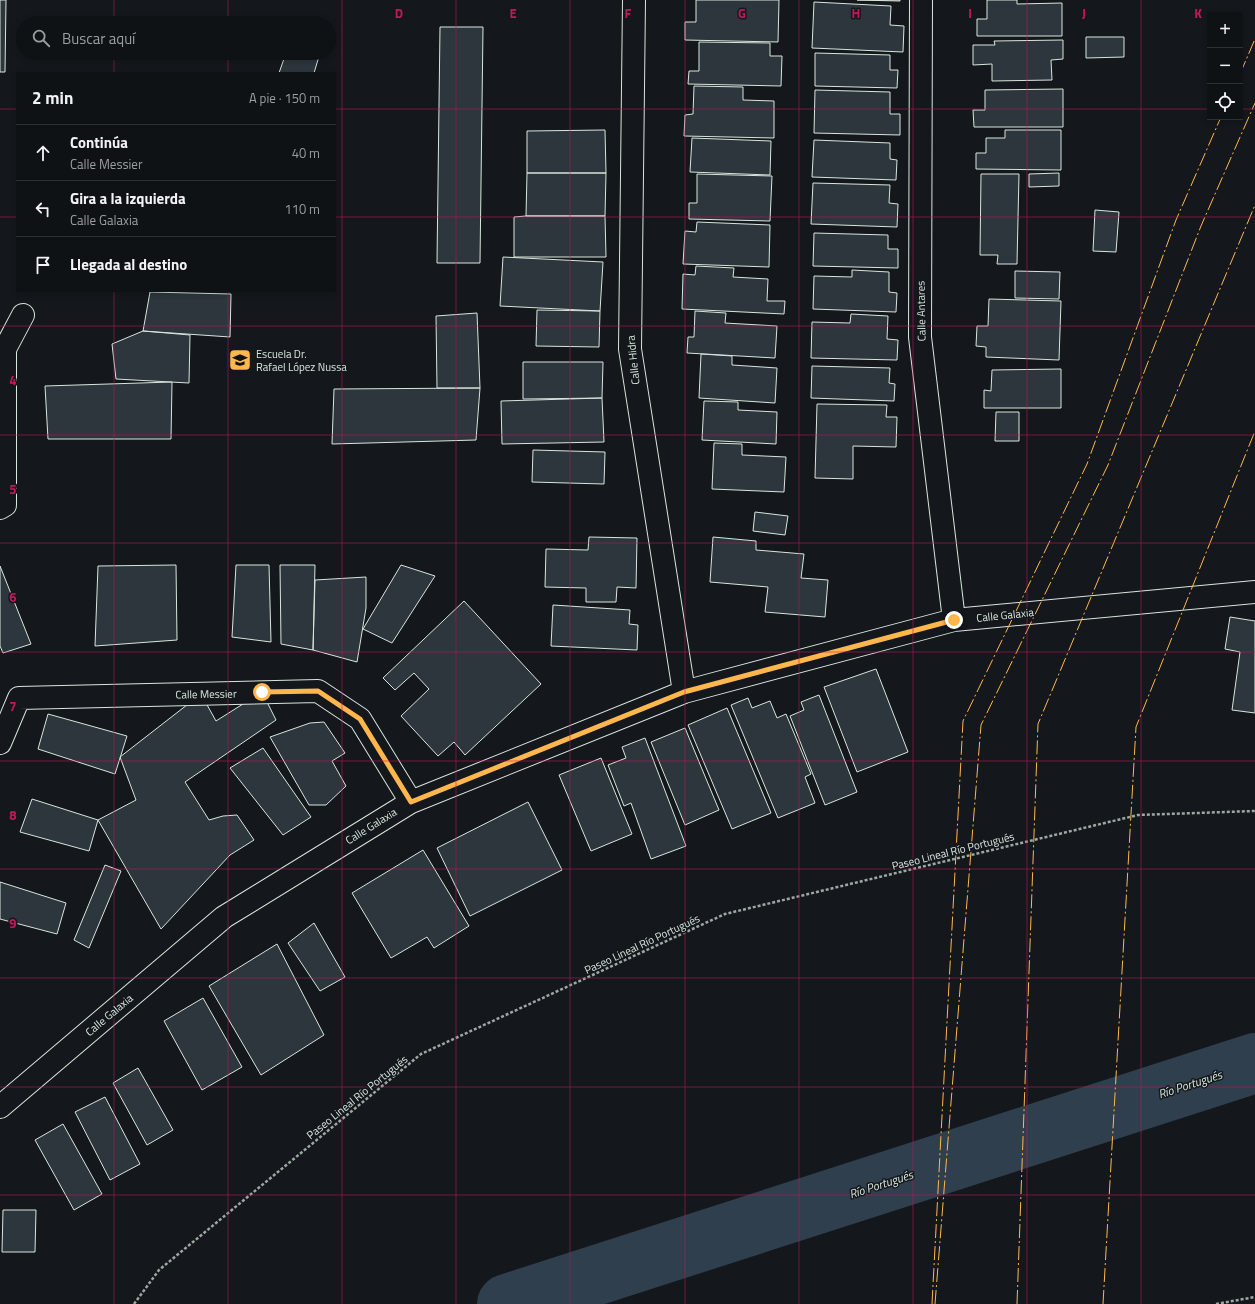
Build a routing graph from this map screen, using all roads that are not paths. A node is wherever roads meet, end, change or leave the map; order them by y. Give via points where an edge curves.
1 (634, 0) edge
2 (921, 0) edge
3 (23, 314) dead end
4 (0, 508) edge
5 (1255, 592) edge
6 (954, 620) junction
7 (684, 692) junction
8 (0, 743) edge
9 (411, 802) junction
10 (0, 1107) edge

1 - 7 street, Calle Hidra via 630,349
2 - 6 street, Calle Antares via 920,337
3 - 4 street via 5,349 4,505
5 - 6 street, Calle Galaxia
6 - 7 street, Calle Galaxia
7 - 9 street, Calle Galaxia
8 - 9 street, Calle Messier via 19,698 318,691 360,719
9 - 10 street, Calle Galaxia via 224,917

